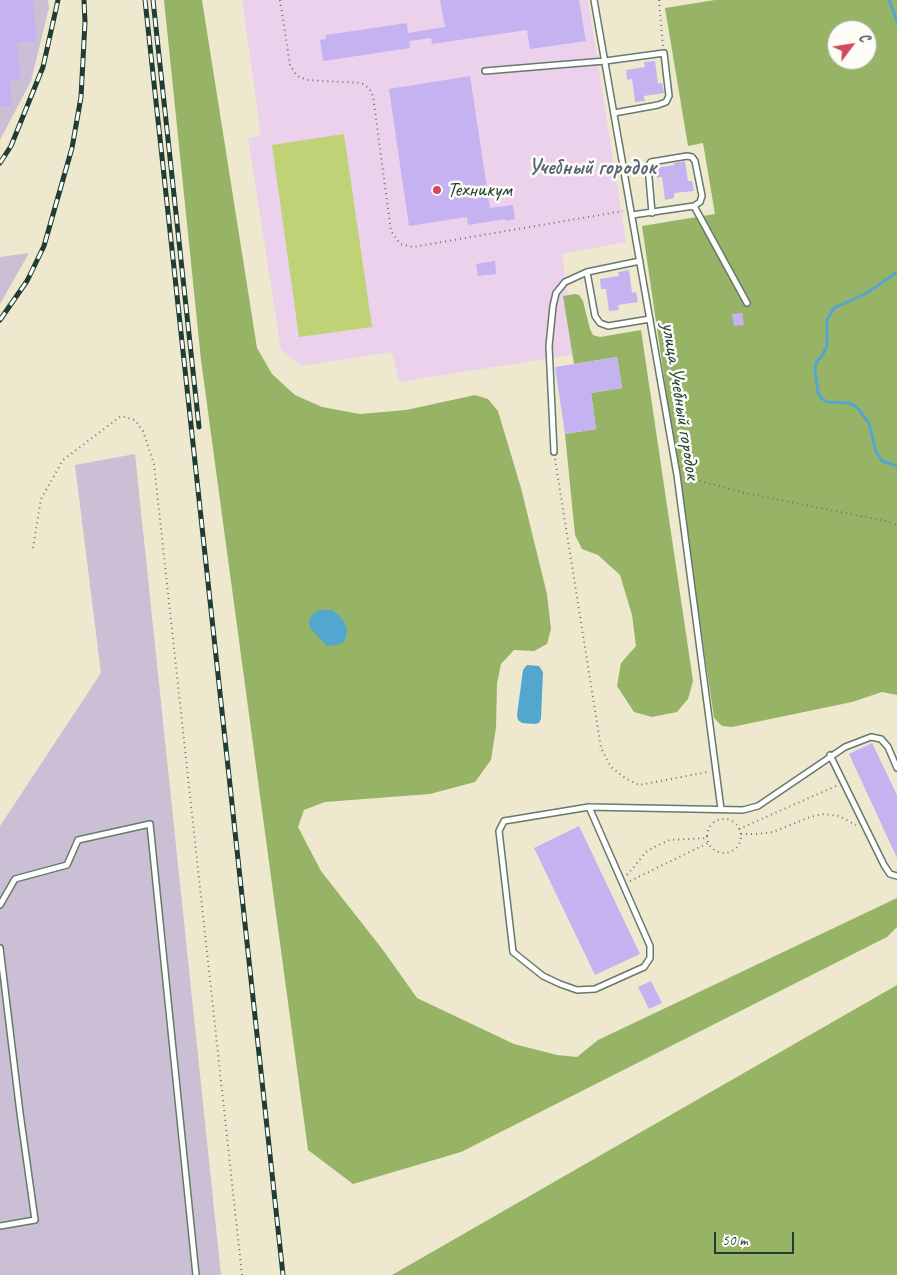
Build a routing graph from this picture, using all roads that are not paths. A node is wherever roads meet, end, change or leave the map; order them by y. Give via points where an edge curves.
1 (594, 0) edge
2 (605, 61) junction
3 (485, 70) dead end
4 (614, 113) junction
5 (694, 206) junction
6 (631, 212) junction
7 (652, 212) junction
8 (640, 261) junction
9 (587, 272) junction
10 (748, 303) dead end
11 (650, 319) junction
12 (554, 452) road end
13 (830, 755) junction
14 (897, 768) edge
15 (589, 807) junction
16 (721, 809) junction
17 (897, 876) edge
18 (0, 905) edge
19 (0, 948) edge
20 (0, 1226) edge
21 (196, 1275) edge

1 - 2 lane, улица Учебный городок
2 - 3 lane
2 - 4 lane, улица Учебный городок
2 - 4 lane via 664,53 669,96 666,102
4 - 6 lane, улица Учебный городок
5 - 7 lane
5 - 7 lane via 702,196 695,162 686,156 651,162 648,166
5 - 10 lane
6 - 7 lane
6 - 8 lane, улица Учебный городок
8 - 9 lane
8 - 11 lane, улица Учебный городок
9 - 11 lane via 595,316 600,323 608,326
9 - 12 lane via 565,282 556,293 553,306 549,346
11 - 16 lane, улица Учебный городок via 677,475
13 - 14 lane via 871,737 888,747
13 - 16 lane via 758,806 743,810
13 - 17 lane via 890,874
15 - 15 lane via 650,946 650,958 644,967 595,989 577,990 543,976 513,952 499,830 504,822
15 - 16 lane
18 - 21 lane via 15,879 67,865 78,840 150,824
19 - 20 lane via 35,1220

